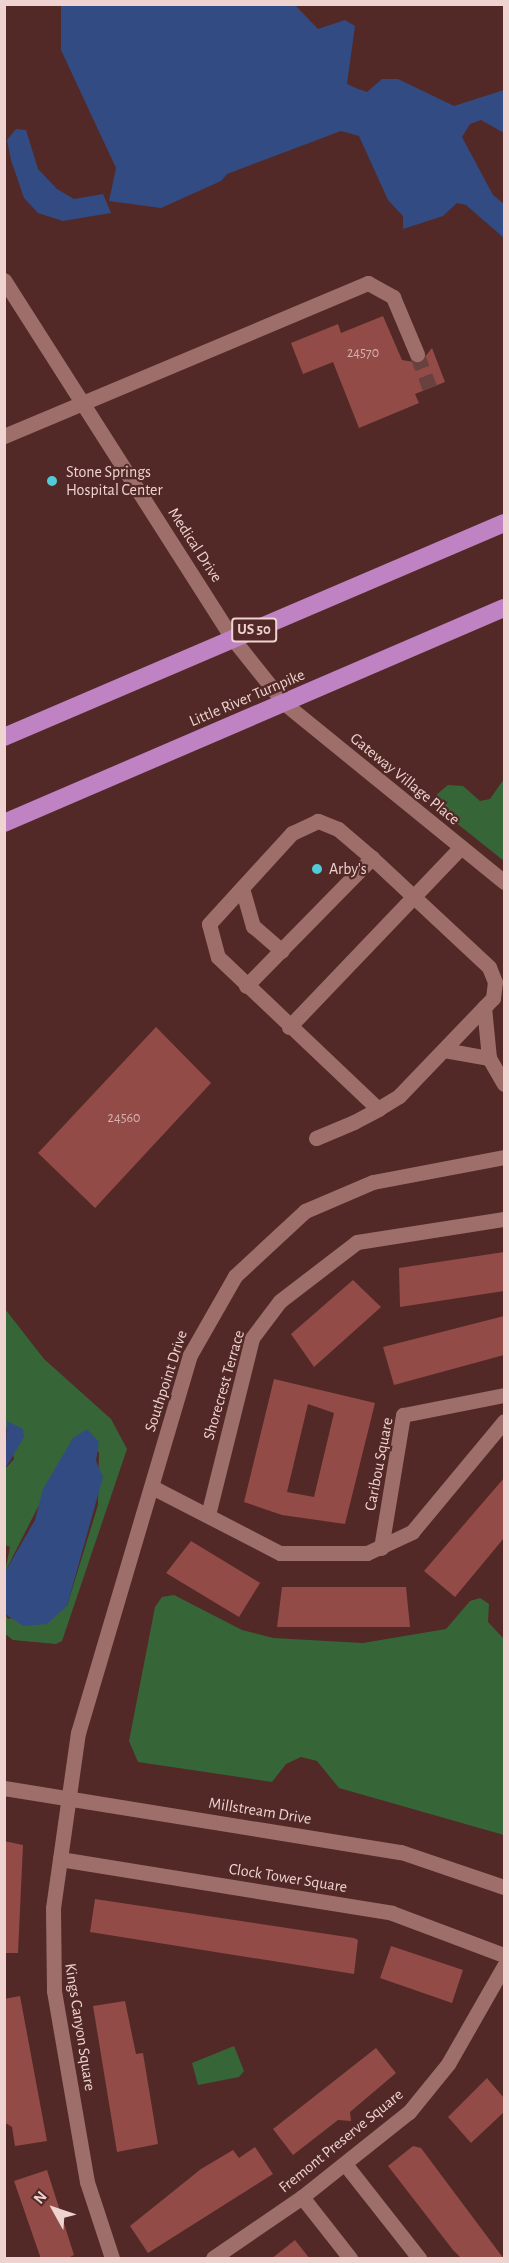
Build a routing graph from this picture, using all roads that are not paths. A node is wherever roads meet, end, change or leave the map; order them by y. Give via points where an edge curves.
1 (4, 280) edge
2 (417, 354) tunnel mouth
3 (81, 402) junction
4 (4, 436) edge
5 (504, 523) edge
6 (504, 608) edge
7 (233, 639) junction
8 (284, 703) junction
9 (4, 737) edge
10 (4, 823) edge
11 (461, 847) junction
12 (372, 858) junction
13 (504, 882) edge
14 (242, 888) junction
15 (413, 897) junction
16 (282, 951) junction
17 (246, 986) junction
18 (484, 1007) junction
19 (289, 1027) junction
20 (444, 1050) junction
21 (489, 1058) junction
22 (504, 1084) edge
23 (378, 1109) junction
24 (316, 1138) dead end
25 (504, 1157) edge
26 (504, 1219) edge
27 (504, 1395) edge
28 (504, 1421) edge
29 (152, 1487) junction
30 (208, 1515) junction
31 (381, 1548) junction
32 (4, 1788) edge
33 (68, 1797) junction
34 (60, 1859) junction
35 (504, 1887) edge
36 (504, 1955) edge
37 (504, 1966) edge
38 (345, 2164) junction
39 (302, 2198) junction
40 (112, 2259) edge
41 (213, 2259) edge
42 (350, 2259) edge
43 (420, 2259) edge

1 - 3 street, Medical Drive
2 - 3 street via 393,297 368,283
3 - 4 street
3 - 7 street, Medical Drive
5 - 7 highway, US 50
6 - 8 highway, Little River Turnpike
7 - 8 street, Medical Drive
7 - 9 highway, US 50
8 - 10 highway, Little River Turnpike
8 - 11 street, Gateway Village Place
11 - 13 street, Gateway Village Place
11 - 15 street
12 - 14 street via 338,829 318,821 292,833
12 - 15 street
12 - 16 street
14 - 16 street via 261,939
14 - 17 street via 209,924 218,957
15 - 18 street via 489,967 495,982 493,998
15 - 19 street
16 - 17 street
17 - 19 street
18 - 20 street
18 - 21 street
19 - 23 street
20 - 21 street
20 - 23 street via 399,1096
21 - 22 street
23 - 24 street
25 - 29 street, Southpoint Drive via 347,1191 304,1210 266,1241 219,1299 194,1345
26 - 30 street, Shorecrest Terrace via 357,1242 280,1301 252,1338
27 - 31 street, Caribou Square via 403,1415
28 - 31 street via 412,1532
29 - 30 street
29 - 33 street, Southpoint Drive via 96,1662
30 - 31 street via 266,1548 294,1556 353,1555
32 - 33 street, Millstream Drive
33 - 34 street, Kings Canyon Square
33 - 35 street, Millstream Drive via 401,1852
34 - 36 street, Clock Tower Square via 392,1913
34 - 40 street, Kings Canyon Square via 52,1918 54,1991 87,2182
37 - 38 street, Fremont Preserve Square via 429,2091
38 - 39 street, Fremont Preserve Square
38 - 43 street
39 - 41 street, Fremont Preserve Square
39 - 42 street

